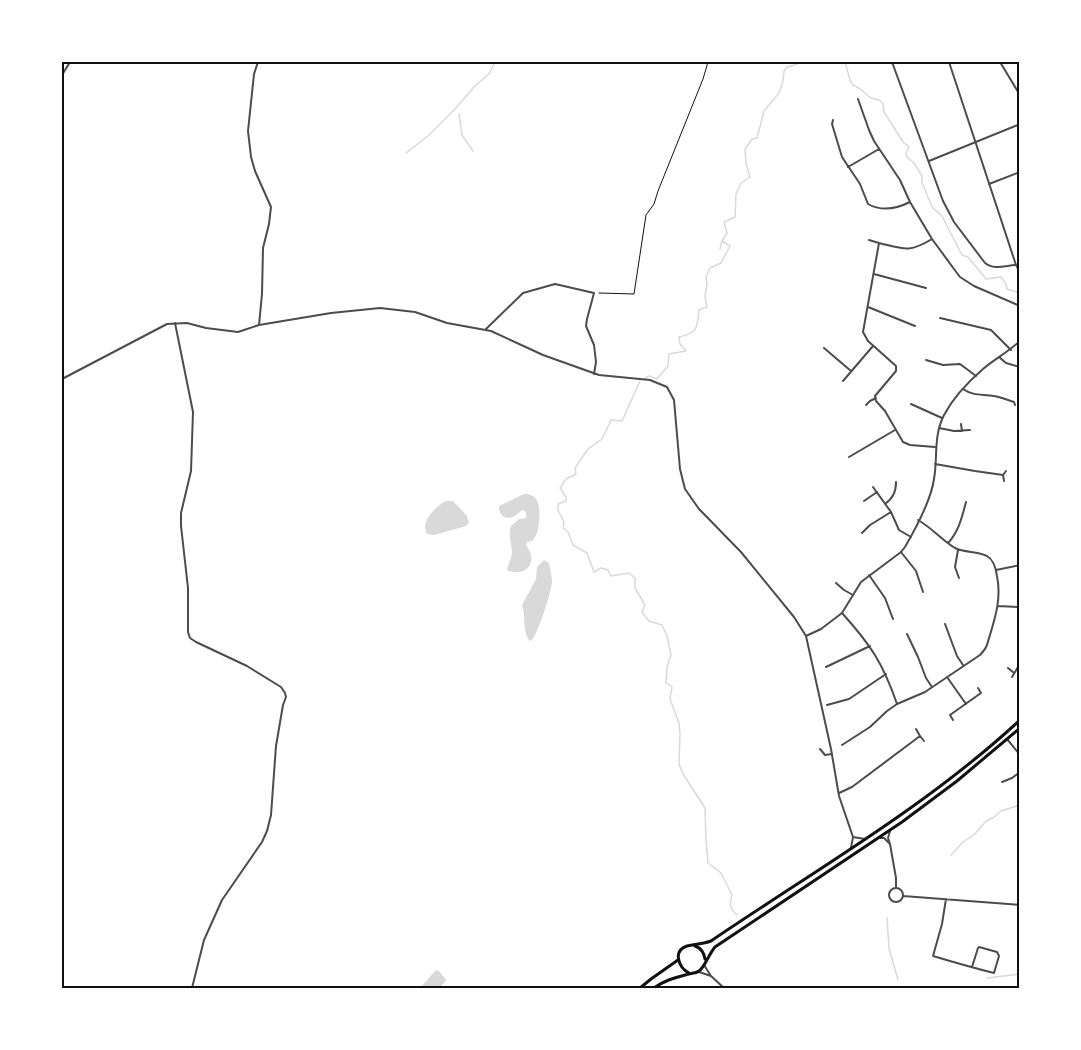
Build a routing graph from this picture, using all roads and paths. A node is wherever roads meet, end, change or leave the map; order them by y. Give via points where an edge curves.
1 (70, 62) edge
2 (258, 62) edge
3 (708, 62) edge
4 (892, 62) edge
5 (949, 62) edge
6 (1000, 62) edge
7 (62, 75) edge
8 (1020, 95) edge
9 (858, 99) dead end
10 (833, 120) dead end
11 (1020, 124) edge
12 (834, 132) junction
13 (828, 133) dead end
14 (975, 142) junction
15 (879, 150) junction
16 (929, 161) junction
17 (848, 168) junction
18 (1020, 172) edge
19 (989, 184) junction
20 (910, 202) junction
21 (932, 239) junction
22 (869, 240) dead end
23 (879, 243) junction
24 (1016, 265) junction
25 (1020, 272) edge
26 (874, 274) junction
27 (920, 281) dead end
28 (919, 286) junction
29 (926, 288) dead end
30 (594, 293) junction
31 (1020, 306) edge
32 (868, 307) junction
33 (945, 314) dead end
34 (910, 318) dead end
35 (175, 323) junction
36 (908, 323) junction
37 (259, 325) junction
38 (915, 326) dead end
39 (486, 329) junction
40 (1020, 341) edge
41 (833, 346) dead end
42 (873, 346) junction
43 (824, 348) dead end
44 (1011, 350) junction
45 (828, 351) junction
46 (999, 357) junction
47 (926, 360) dead end
48 (933, 363) junction
49 (931, 367) dead end
50 (1020, 367) edge
51 (851, 372) junction
52 (594, 374) junction
53 (976, 376) junction
54 (62, 379) edge
55 (843, 381) dead end
56 (963, 389) junction
57 (876, 398) junction
58 (1014, 402) dead end
59 (911, 404) dead end
60 (866, 405) dead end
61 (942, 418) junction
62 (961, 424) dead end
63 (939, 428) junction
64 (895, 430) junction
65 (962, 430) junction
66 (970, 430) dead end
67 (935, 447) junction
68 (849, 457) dead end
69 (935, 464) junction
70 (1006, 471) dead end
71 (1003, 475) junction
72 (1004, 481) dead end
73 (896, 482) dead end
74 (873, 487) dead end
75 (878, 492) junction
76 (864, 501) dead end
77 (966, 502) dead end
78 (885, 504) junction
79 (965, 506) junction
80 (969, 507) dead end
81 (891, 512) junction
82 (918, 520) junction
83 (862, 533) dead end
84 (911, 537) junction
85 (948, 543) junction
86 (958, 549) junction
87 (901, 552) junction
88 (1020, 565) edge
89 (996, 570) junction
90 (870, 575) junction
91 (959, 578) dead end
92 (836, 583) dead end
93 (840, 586) junction
94 (836, 590) dead end
95 (923, 592) dead end
96 (853, 595) junction
97 (998, 606) junction
98 (1020, 607) edge
99 (897, 610) dead end
100 (891, 612) junction
101 (842, 613) junction
102 (892, 620) dead end
103 (945, 624) dead end
104 (947, 628) junction
105 (941, 630) dead end
106 (907, 634) dead end
107 (806, 636) junction
108 (909, 638) junction
109 (903, 640) dead end
110 (870, 646) junction
111 (1020, 661) edge
112 (832, 664) junction
113 (963, 665) junction
114 (826, 668) dead end
115 (1008, 668) dead end
116 (836, 670) dead end
117 (1014, 673) junction
118 (886, 674) junction
119 (1012, 676) dead end
120 (947, 677) junction
121 (932, 687) junction
122 (978, 688) dead end
123 (897, 704) junction
124 (966, 704) junction
125 (827, 705) dead end
126 (953, 720) dead end
127 (1020, 720) edge
128 (1020, 728) edge
129 (916, 729) dead end
130 (920, 736) junction
131 (1007, 739) junction
132 (924, 741) dead end
133 (842, 745) dead end
134 (820, 749) dead end
135 (832, 754) junction
136 (1020, 755) edge
137 (1020, 772) edge
138 (1002, 782) dead end
139 (839, 793) junction
140 (890, 831) junction
141 (853, 837) junction
142 (880, 837) junction
143 (865, 839) junction
144 (890, 844) junction
145 (851, 848) junction
146 (896, 888) junction
147 (903, 896) junction
148 (946, 899) junction
149 (1020, 905) edge
150 (694, 946) junction
151 (678, 960) junction
152 (706, 960) junction
153 (704, 965) junction
154 (972, 967) junction
155 (698, 972) junction
156 (691, 973) junction
157 (711, 976) junction
158 (192, 988) edge
159 (640, 988) edge
160 (654, 988) edge
161 (724, 988) edge

1 - 7 street
2 - 37 street via 248,131 251,157 271,213 263,248
3 - 30 path via 654,204 646,215 634,294
4 - 16 street
5 - 14 street
6 - 8 street
9 - 15 street
10 - 12 street
11 - 14 street
12 - 13 street
12 - 17 street
14 - 16 street
14 - 19 street
15 - 17 street
15 - 20 street
16 - 24 street via 954,222 985,263 994,267
17 - 20 street via 869,205 894,209
18 - 19 street
19 - 24 street
20 - 21 street
21 - 23 street via 912,249
21 - 31 street via 960,277
22 - 23 street
23 - 26 street
24 - 25 street
26 - 28 street
26 - 32 street
27 - 28 street
28 - 29 street
30 - 39 street via 555,284 524,293
30 - 52 street via 586,326 594,345
32 - 36 street
32 - 42 street via 863,332
33 - 44 street via 941,318 991,330
34 - 36 street
35 - 37 street via 229,332
35 - 54 street via 156,329
35 - 158 street via 194,411 191,471 181,515 188,632 196,642 281,687 286,698 276,746 267,831 222,900 204,940
36 - 38 street
37 - 39 street via 380,308
39 - 52 street
40 - 44 street
41 - 45 street
42 - 51 street
42 - 57 street via 896,368
43 - 45 street
44 - 46 street
45 - 51 street
46 - 50 street
46 - 53 street
47 - 48 street
48 - 49 street
48 - 53 street via 960,364
51 - 55 street
52 - 107 street via 650,380 669,389 676,411 684,489 741,552
53 - 56 street
56 - 58 street
56 - 61 street
57 - 60 street
57 - 64 street
59 - 61 street
61 - 63 street
62 - 65 street
63 - 65 street
63 - 67 street
64 - 67 street via 906,444
64 - 68 street
65 - 66 street
67 - 69 street
69 - 71 street
69 - 82 street via 931,493
70 - 71 street
71 - 72 street
73 - 78 street via 893,497
74 - 75 street
75 - 76 street
75 - 78 street
77 - 79 street
78 - 81 street
79 - 80 street
79 - 85 street via 961,523
81 - 83 street
81 - 84 street via 899,530
82 - 84 street
82 - 85 street
84 - 87 street
85 - 86 street
86 - 89 street via 987,557
86 - 91 street via 955,567
87 - 90 street
87 - 95 street via 916,571
88 - 89 street
89 - 97 street
90 - 96 street
90 - 100 street
92 - 93 street
93 - 94 street
93 - 96 street
96 - 101 street
97 - 98 street
97 - 113 street via 986,649
99 - 100 street
100 - 102 street
101 - 107 street
101 - 110 street
103 - 104 street
104 - 105 street
104 - 113 street
106 - 108 street
107 - 135 street
108 - 109 street
108 - 121 street
110 - 112 street
110 - 118 street
111 - 117 street
112 - 114 street
112 - 116 street
113 - 120 street
115 - 117 street
117 - 119 street
118 - 123 street
118 - 125 street via 849,699
120 - 121 street
120 - 124 street
121 - 123 street
122 - 124 street via 981,693
123 - 133 street
124 - 126 street via 950,715
127 - 143 highway via 932,793
128 - 131 highway
129 - 130 street
130 - 132 street
130 - 139 street
131 - 136 street
131 - 140 highway
134 - 135 street via 825,755
135 - 139 street
137 - 138 street
139 - 141 street
140 - 142 highway
140 - 144 street
141 - 143 street
141 - 145 street
142 - 144 street
142 - 152 highway via 715,947
143 - 145 highway
144 - 146 street
145 - 150 highway via 711,940
146 - 147 street via 901,889
146 - 147 street via 889,892 890,900 898,902
147 - 148 street
148 - 149 street
148 - 154 street via 933,956
150 - 151 highway via 682,949
150 - 152 highway via 699,947
151 - 156 highway via 682,969
151 - 159 highway
152 - 153 highway
153 - 155 highway
153 - 157 street
154 - 154 street via 994,973 998,954 978,948
155 - 156 highway
155 - 157 street
156 - 160 highway
157 - 161 street

